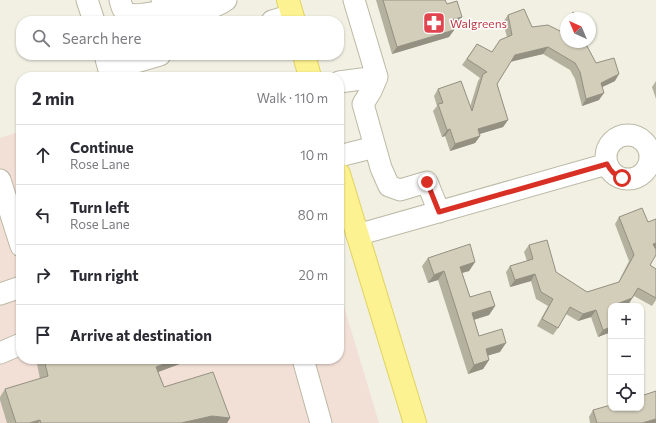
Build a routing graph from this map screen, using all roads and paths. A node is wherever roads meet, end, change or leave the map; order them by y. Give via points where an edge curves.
1 (87, 0) edge
2 (120, 0) edge
3 (226, 0) edge
4 (354, 0) edge
5 (166, 5) edge
6 (92, 16) edge
7 (106, 60) edge
8 (143, 60) edge
9 (305, 60) edge
10 (309, 72) edge
11 (377, 77) junction
12 (344, 81) edge
13 (375, 147) junction
14 (344, 155) edge
15 (607, 164) dead end
16 (0, 180) edge
17 (344, 191) edge
18 (439, 212) junction
19 (16, 230) edge
20 (357, 235) junction
21 (16, 289) edge
22 (0, 294) edge
23 (16, 346) edge
24 (0, 353) edge
25 (304, 364) edge
26 (321, 423) edge
27 (415, 423) edge

1 - 6 street
2 - 5 street via 122,8 132,15
3 - 5 street via 209,8 193,10
4 - 11 street
7 - 8 street via 109,70
9 - 10 main road
11 - 12 street
11 - 13 street via 363,104
13 - 14 street
13 - 18 street via 389,186 400,190 427,182
15 - 18 street
16 - 19 street
17 - 20 main road
18 - 20 street
20 - 27 main road
21 - 22 street
23 - 24 street
25 - 26 street

